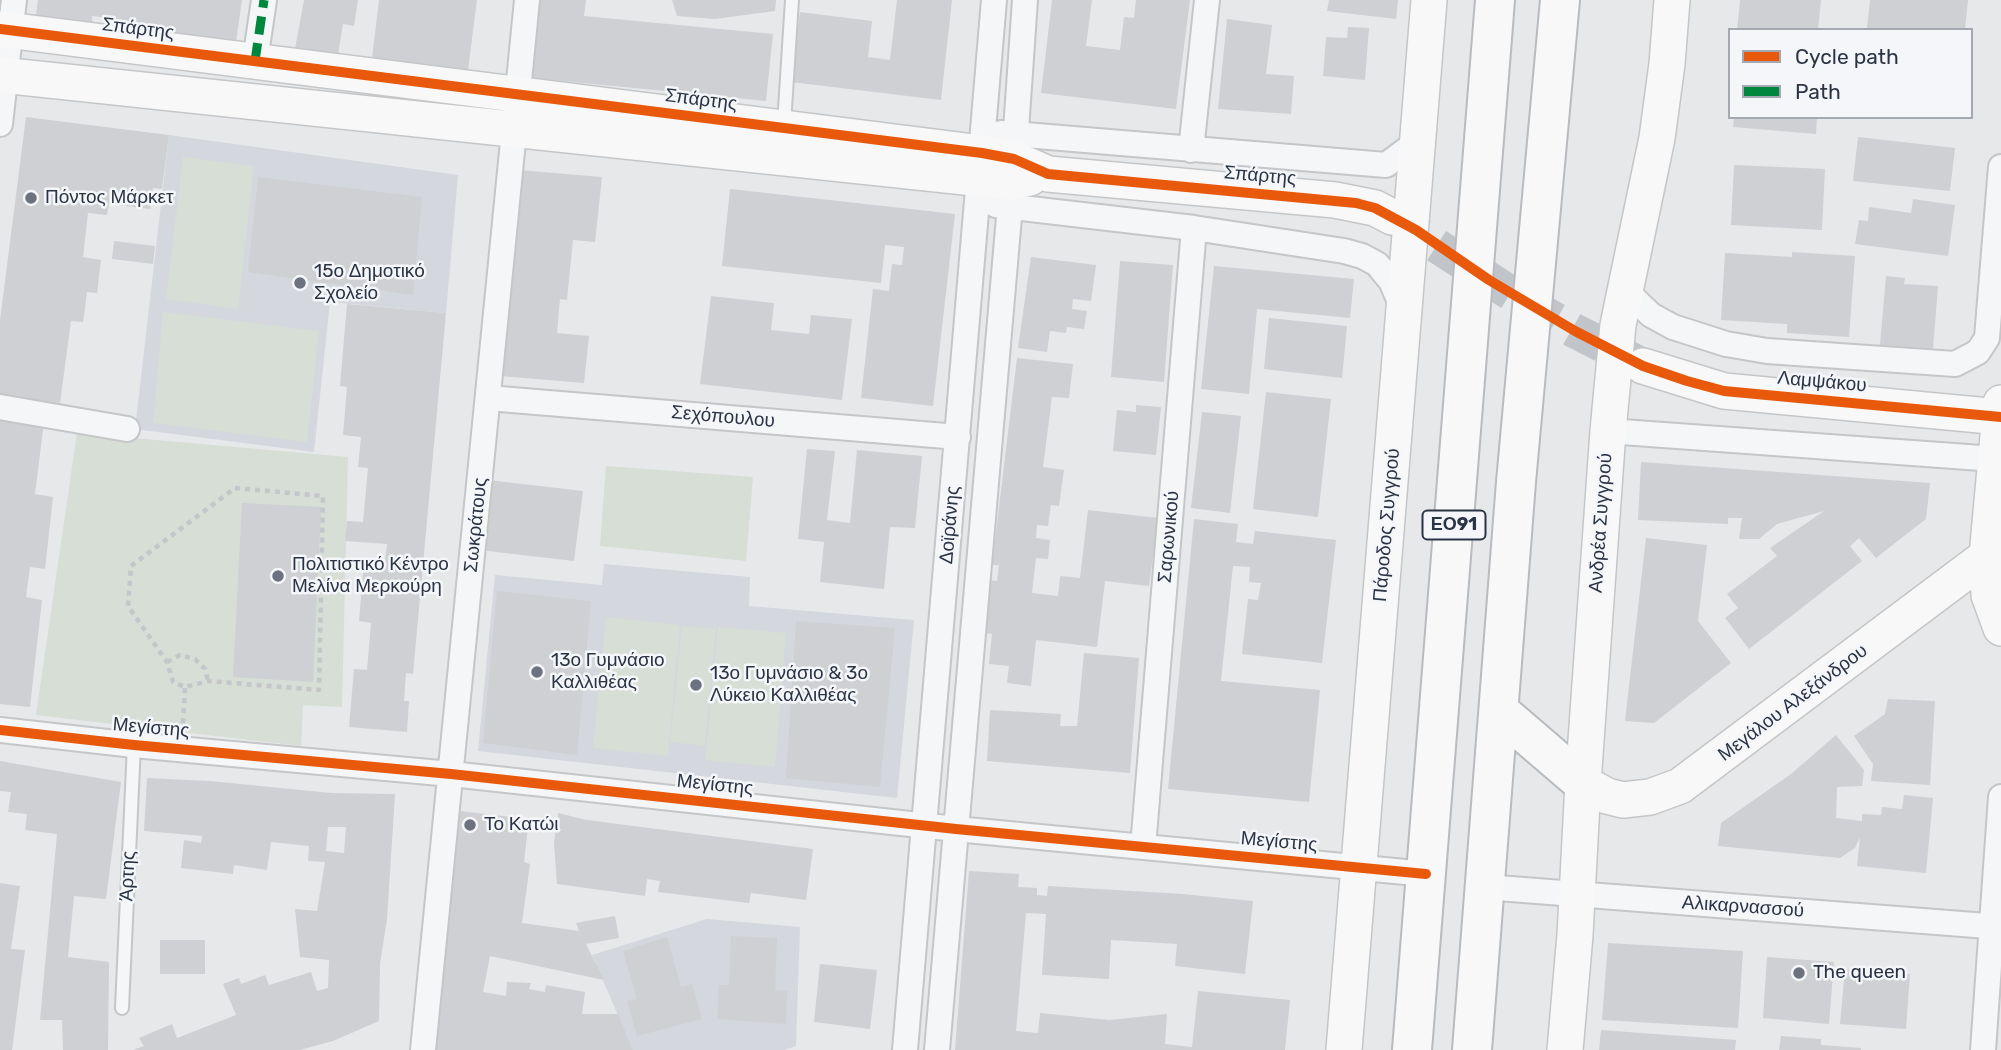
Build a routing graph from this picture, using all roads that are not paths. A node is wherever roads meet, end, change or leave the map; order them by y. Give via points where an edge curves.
1 (264, 0) edge
2 (527, 0) edge
3 (792, 0) edge
4 (994, 0) edge
5 (1026, 0) edge
6 (1207, 0) edge
7 (1429, 0) edge
8 (1496, 0) edge
9 (1560, 0) edge
10 (1672, 0) edge
11 (8, 20) edge
12 (255, 61) junction
13 (3, 76) edge
14 (519, 94) junction
15 (0, 124) edge
16 (784, 128) junction
17 (515, 129) junction
18 (1418, 141) junction
19 (1191, 150) junction
20 (2001, 167) edge
21 (997, 168) junction
22 (1392, 216) tunnel mouth
23 (1194, 228) junction
24 (1625, 290) junction
25 (1404, 313) junction
26 (1643, 366) tunnel mouth
27 (488, 398) junction
28 (0, 407) edge
29 (2001, 412) edge
30 (127, 429) dead end
31 (1608, 431) junction
32 (958, 436) junction
33 (1995, 459) junction
34 (1987, 556) junction
35 (2001, 628) edge
36 (1499, 711) junction
37 (0, 730) edge
38 (134, 745) junction
39 (451, 774) junction
40 (1583, 783) junction
41 (2001, 797) edge
42 (924, 825) junction
43 (956, 829) junction
44 (1143, 847) junction
45 (1359, 867) junction
46 (1426, 874) junction
47 (1485, 887) junction
48 (1577, 894) junction
49 (1996, 927) edge
50 (122, 1008) dead end
51 (423, 1050) edge
52 (905, 1050) edge
53 (937, 1050) edge
54 (1344, 1050) edge
55 (1412, 1050) edge
56 (1472, 1050) edge
57 (1565, 1050) edge
58 (1983, 1050) edge

1 - 12 street
2 - 14 street, Σωκράτους
3 - 16 lane
4 - 21 street, Δοϊράνης
5 - 21 street, Δοϊράνης
6 - 19 street
7 - 18 street, Πάροδος Συγγρού
8 - 46 highway, ΕΟ91
9 - 36 highway, ΕΟ91
10 - 24 street, Ανδρέα Συγγρού via 1662,110
11 - 12 street, Σπάρτης
11 - 13 street
12 - 14 street, Σπάρτης
13 - 15 street
13 - 17 street, Σπάρτης
14 - 16 street, Σπάρτης
14 - 17 street, Σωκράτους
16 - 21 street, Σπάρτης
17 - 21 street, Σπάρτης
17 - 27 street, Σωκράτους
18 - 19 street, Σπάρτης via 1386,165
18 - 25 street, Πάροδος Συγγρού
19 - 21 street, Σπάρτης
20 - 24 street, Λαμψάκου via 1987,338 1978,352 1962,361 1944,365 1747,348 1673,327 1651,315
21 - 22 street, Σπάρτης via 1335,200
21 - 23 street, Σπάρτης
21 - 32 street, Δοϊράνης
21 - 43 street, Δοϊράνης
23 - 25 street, Σπάρτης via 1362,256 1377,264 1391,281
23 - 44 street, Σαρωνικού
24 - 31 street, Ανδρέα Συγγρού
25 - 45 street, Πάροδος Συγγρού
26 - 29 street, Λαμψάκου via 1724,391
27 - 32 street, Σεχόπουλου
27 - 39 street, Σωκράτους
28 - 30 street
29 - 33 street
31 - 33 street
31 - 40 street, Ανδρέα Συγγρού
32 - 42 street, Δοϊράνης
33 - 34 street
34 - 35 street via 1989,595
34 - 40 street, Μεγάλου Αλεξάνδρου via 1680,786 1650,797 1623,800
36 - 40 highway
36 - 47 highway, ΕΟ91
37 - 38 street, Μεγίστης
38 - 39 street, Μεγίστης
38 - 50 lane, Άρτης
39 - 42 street, Μεγίστης
39 - 51 street, Σωκράτους
40 - 48 street, Ανδρέα Συγγρού
41 - 49 street
42 - 43 street, Μεγίστης
42 - 52 street, Δοϊράνης
43 - 44 street, Μεγίστης
43 - 53 street, Δοϊράνης
44 - 45 street, Μεγίστης
45 - 46 street, Μεγίστης
45 - 54 street, Πάροδος Συγγρού
46 - 55 highway, ΕΟ91
47 - 48 street, Αλικαρνασσού
47 - 56 highway, ΕΟ91
48 - 49 street, Αλικαρνασσού
48 - 57 street, Ανδρέα Συγγρού
49 - 58 street

